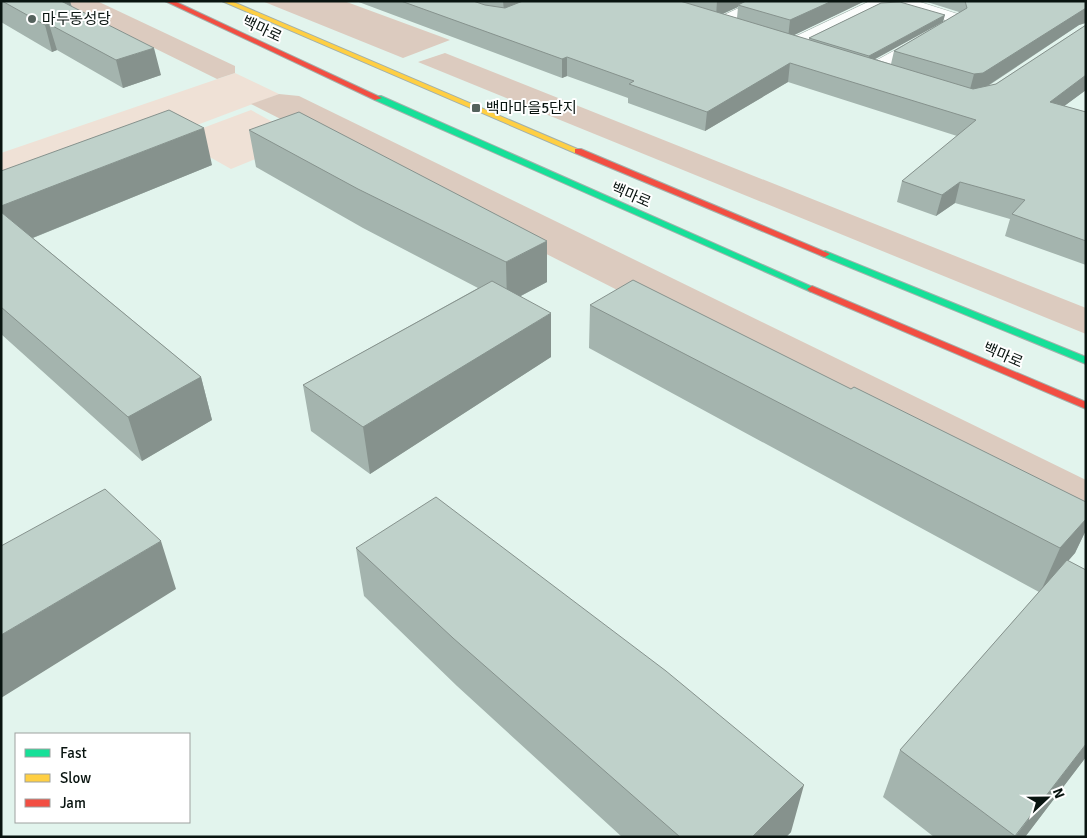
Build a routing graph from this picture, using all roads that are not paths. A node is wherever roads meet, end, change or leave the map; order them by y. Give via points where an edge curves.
1 (168, 1) edge
2 (226, 1) edge
3 (767, 1) edge
4 (700, 19) edge
5 (717, 24) junction
6 (744, 33) edge
7 (772, 42) edge
8 (791, 47) junction
9 (808, 53) edge
10 (853, 66) edge
11 (870, 71) junction
12 (889, 77) edge
13 (1086, 361) edge
14 (1086, 406) edge

1 - 14 main road, 백마로 via 594,196
2 - 13 main road, 백마로 via 632,174
3 - 5 street
4 - 5 street
5 - 6 street
7 - 8 street
8 - 9 street
8 - 11 street via 876,4 900,1 953,17 953,26
10 - 11 street
11 - 12 street

